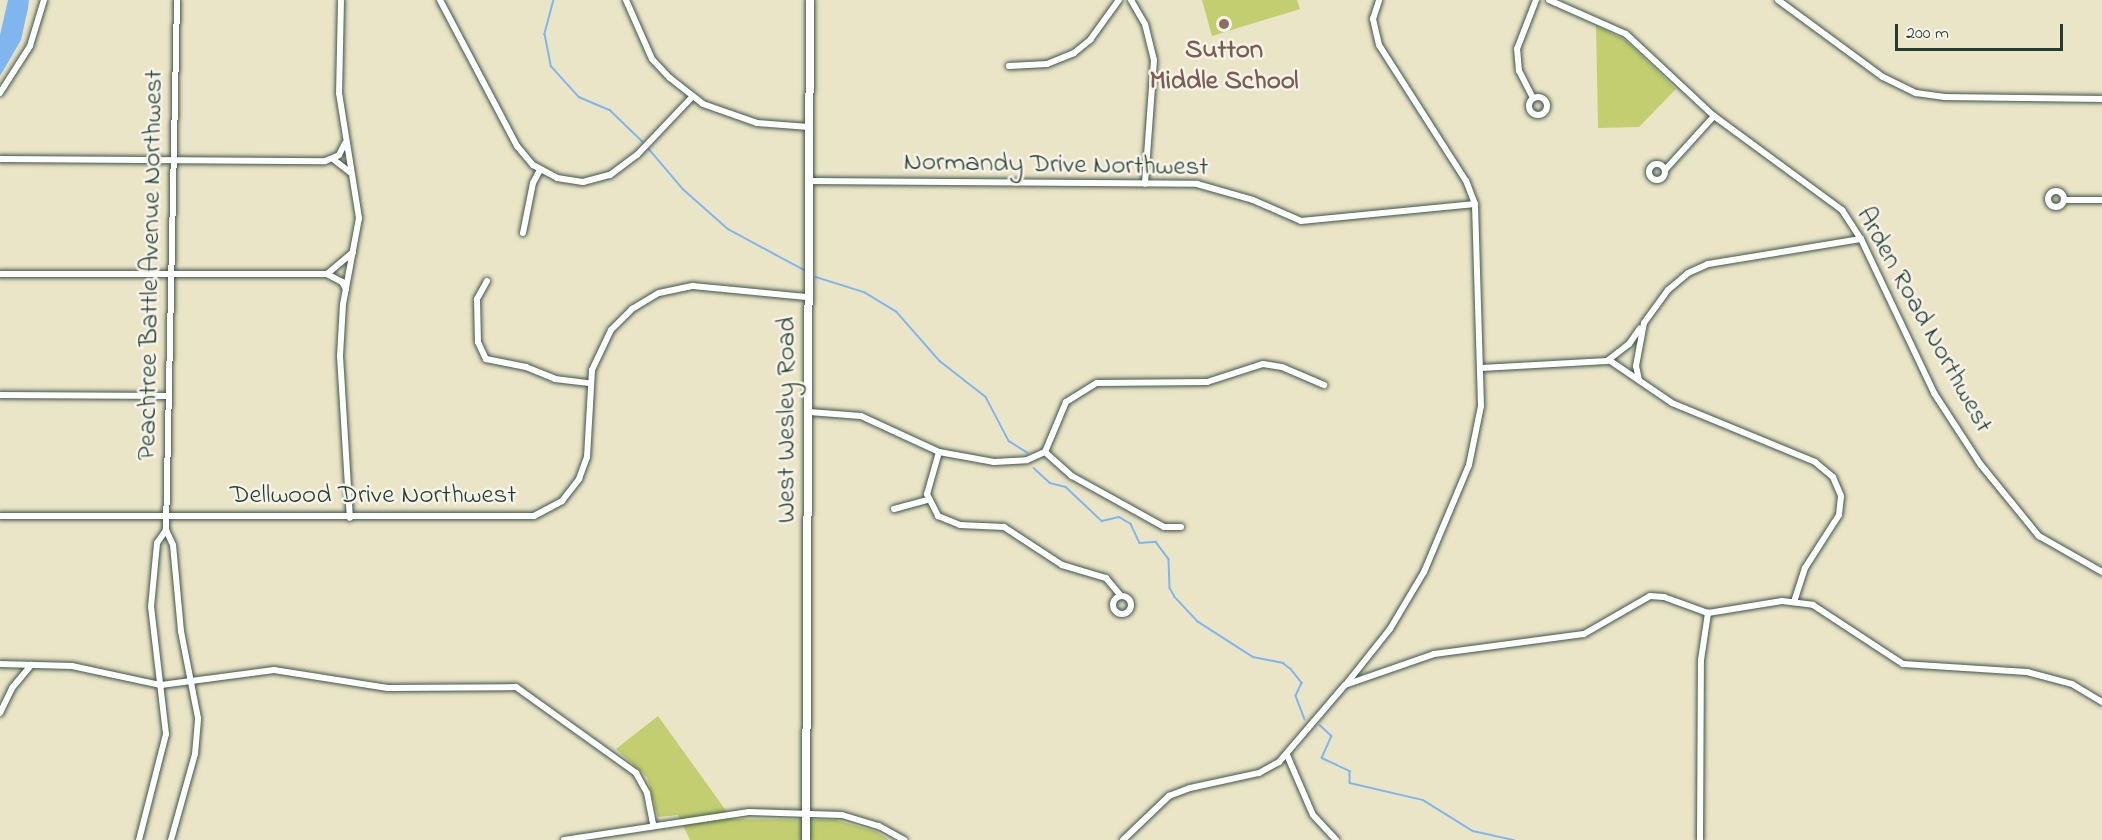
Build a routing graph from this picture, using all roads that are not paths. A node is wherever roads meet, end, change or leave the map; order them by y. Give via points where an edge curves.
1 (44, 0) edge
2 (177, 0) edge
3 (341, 0) edge
4 (440, 0) edge
5 (626, 0) edge
6 (810, 0) edge
7 (1119, 0) edge
8 (1131, 0) edge
9 (1379, 0) edge
10 (1536, 0) edge
11 (1549, 0) edge
12 (1778, 0) edge
13 (1010, 66) dead end
14 (0, 93) edge
15 (693, 96) junction
16 (1533, 98) dead end
17 (2102, 99) edge
18 (1714, 116) junction
19 (809, 127) junction
20 (345, 142) junction
21 (0, 159) edge
22 (333, 159) junction
23 (174, 160) junction
24 (540, 170) junction
25 (1665, 170) dead end
26 (351, 173) junction
27 (808, 181) junction
28 (1146, 184) junction
29 (2064, 200) dead end
30 (2102, 200) edge
31 (1475, 204) junction
32 (523, 233) dead end
33 (1861, 239) junction
34 (353, 251) junction
35 (0, 274) edge
36 (327, 274) junction
37 (171, 275) junction
38 (487, 281) dead end
39 (346, 289) junction
40 (808, 297) junction
41 (1644, 322) junction
42 (1609, 360) junction
43 (1481, 368) junction
44 (1639, 380) junction
45 (589, 383) junction
46 (1324, 385) dead end
47 (0, 395) edge
48 (169, 396) junction
49 (809, 412) junction
50 (939, 452) junction
51 (1045, 452) junction
52 (928, 500) junction
53 (894, 509) dead end
54 (0, 516) edge
55 (167, 517) junction
56 (350, 518) junction
57 (1181, 527) dead end
58 (166, 530) junction
59 (2102, 572) edge
60 (1121, 596) dead end
61 (1794, 602) junction
62 (1708, 613) junction
63 (0, 664) edge
64 (31, 664) junction
65 (193, 681) junction
66 (161, 685) junction
67 (1345, 685) junction
68 (2102, 702) edge
69 (0, 713) edge
70 (1287, 755) junction
71 (806, 812) junction
72 (653, 825) junction
73 (139, 840) edge
74 (171, 840) edge
75 (568, 840) edge
76 (806, 840) edge
77 (904, 840) edge
78 (1123, 840) edge
79 (1336, 840) edge
80 (1700, 840) edge

1 - 14 street via 30,46
2 - 23 street, Peachtree Battle Avenue Northwest
3 - 20 street via 338,69
4 - 24 street via 517,146
5 - 15 street via 652,59
6 - 19 street, West Wesley Road
7 - 13 street via 1090,40 1074,53 1047,64
8 - 28 street via 1145,24 1154,60
9 - 31 street via 1373,20 1379,45 1466,181
10 - 16 street via 1516,49 1519,71
11 - 18 street, Arden Road Northwest via 1626,33
12 - 17 street via 1883,77 1916,93 1945,97
15 - 19 street via 714,110 744,120
15 - 24 street via 637,155 610,175 574,182
18 - 25 street
18 - 33 street, Arden Road Northwest via 1833,202
19 - 27 street, West Wesley Road
20 - 22 street
20 - 26 street
21 - 23 street
22 - 23 street
22 - 26 street
23 - 37 street, Peachtree Battle Avenue Northwest
24 - 32 street via 533,183
26 - 34 street via 359,218
27 - 28 street, Normandy Drive Northwest
27 - 40 street, West Wesley Road
28 - 31 street, Normandy Drive Northwest via 1212,186 1301,221
29 - 30 street
31 - 43 street
33 - 41 street via 1698,267 1668,290
33 - 59 street, Arden Road Northwest via 1934,393 1981,465 2039,536
34 - 36 street
34 - 39 street
35 - 37 street
36 - 37 street
36 - 39 street via 342,282
37 - 48 street, Peachtree Battle Avenue Northwest
38 - 45 street via 477,299 478,342 486,359 526,367 555,380
39 - 56 street via 339,373
40 - 45 street, Dellwood Drive Northwest via 706,286 659,293 632,309 611,330 597,355
40 - 49 street, West Wesley Road
41 - 42 street via 1629,344
41 - 44 street via 1636,366
42 - 43 street
42 - 44 street
43 - 67 street via 1476,440 1445,524 1406,605
44 - 61 street via 1672,403 1815,462 1833,477 1841,496 1839,515 1804,568
45 - 56 street, Dellwood Drive Northwest via 585,466 572,491 550,509 518,518
46 - 51 street via 1282,367 1263,364 1207,382 1097,383 1066,402
47 - 48 street
48 - 55 street, Peachtree Battle Avenue Northwest
49 - 50 street via 861,416
49 - 71 street, West Wesley Road
50 - 51 street via 994,462 1027,460
50 - 52 street via 927,486
51 - 57 street via 1072,476 1164,527
52 - 53 street
52 - 60 street via 933,512 946,521 1004,527 1062,565 1106,578
54 - 55 street, Dellwood Drive Northwest
55 - 56 street, Dellwood Drive Northwest
55 - 58 street, Peachtree Battle Avenue Northwest
58 - 65 street, Peachtree Battle Avenue Northwest via 173,545 181,631
58 - 66 street, Peachtree Battle Avenue Northwest via 157,543 151,592
61 - 62 street
61 - 68 street via 1825,610 1903,664 2030,673 2072,684
62 - 67 street via 1650,596 1584,634 1434,654
62 - 80 street via 1701,660
63 - 64 street
64 - 66 street via 72,666
64 - 69 street via 12,688
65 - 66 street
65 - 72 street via 274,670 380,687 505,686 525,691 636,774 647,793
65 - 74 street, Peachtree Battle Avenue Northwest via 198,718 195,754
66 - 73 street, Peachtree Battle Avenue Northwest via 166,719 164,749
67 - 70 street
70 - 78 street via 1259,773 1169,796
70 - 79 street via 1313,814
71 - 72 street via 734,812
71 - 76 street, West Wesley Road
71 - 77 street via 861,819
72 - 75 street

